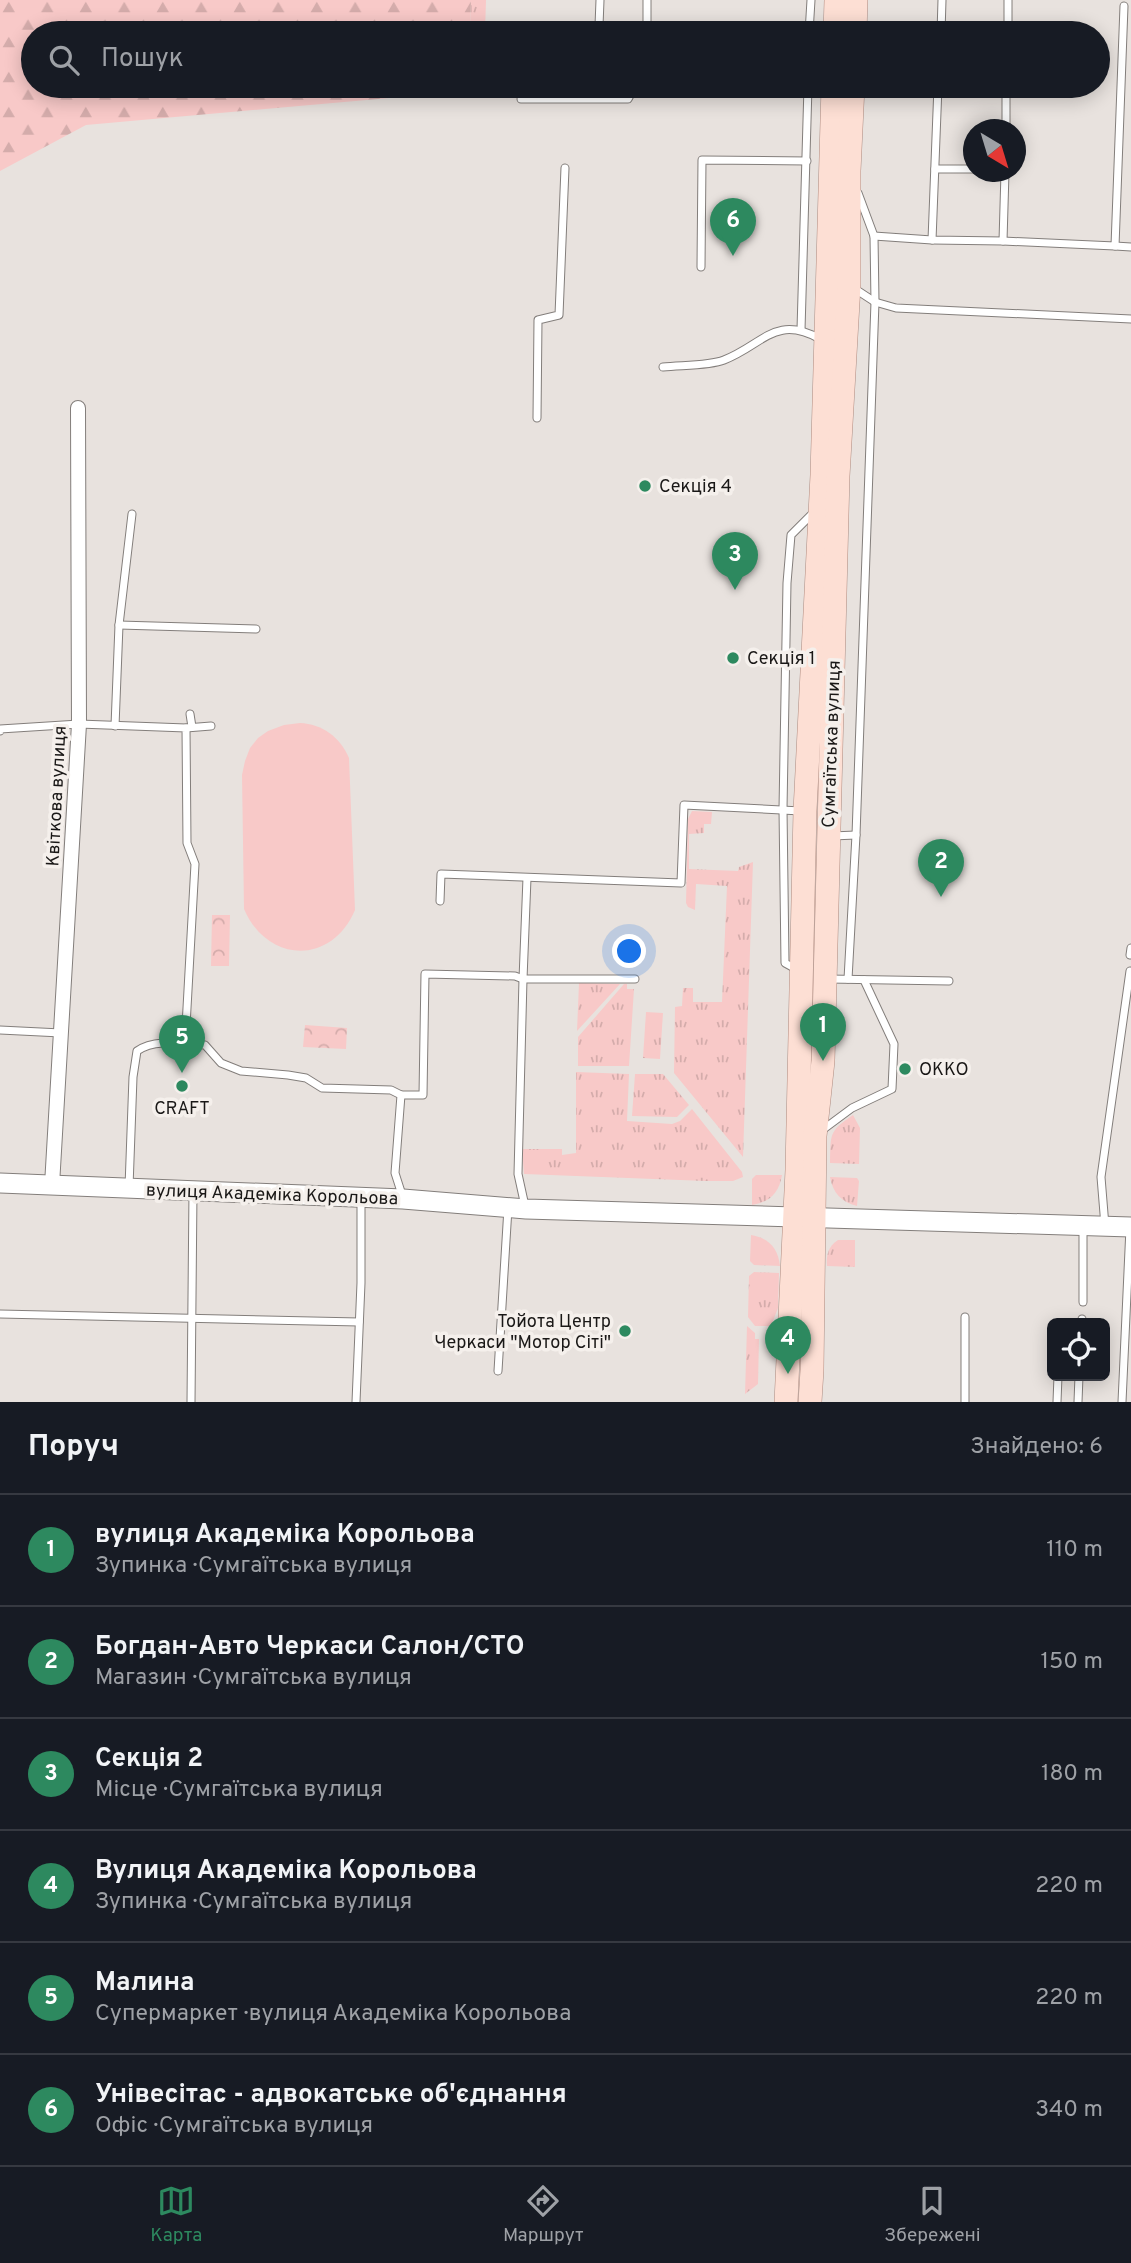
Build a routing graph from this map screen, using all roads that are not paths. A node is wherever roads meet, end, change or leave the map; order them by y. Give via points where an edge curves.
1 (600, 0) edge
2 (647, 0) edge
3 (811, 0) edge
4 (836, 0) edge
5 (856, 0) edge
6 (942, 0) edge
7 (1008, 0) edge
8 (1125, 6) dead end
9 (598, 21) edge
10 (647, 21) edge
11 (810, 21) edge
12 (835, 21) edge
13 (855, 21) edge
14 (941, 21) edge
15 (1008, 21) edge
16 (1127, 35) edge
17 (629, 98) edge
18 (808, 98) edge
19 (833, 98) edge
20 (852, 98) edge
21 (938, 98) edge
22 (1006, 98) edge
23 (521, 99) dead end
24 (1006, 119) edge
25 (807, 161) junction
26 (565, 168) dead end
27 (935, 169) junction
28 (963, 169) edge
29 (849, 171) junction
30 (1005, 182) edge
31 (874, 236) junction
32 (932, 240) junction
33 (1003, 242) junction
34 (1115, 246) junction
35 (1131, 247) edge
36 (701, 267) dead end
37 (849, 285) junction
38 (875, 302) junction
39 (1131, 319) edge
40 (801, 330) junction
41 (824, 342) junction
42 (663, 367) dead end
43 (78, 408) dead end
44 (537, 418) dead end
45 (831, 423) junction
46 (132, 514) dead end
47 (119, 625) junction
48 (256, 629) dead end
49 (191, 714) dead end
50 (79, 724) junction
51 (115, 726) junction
52 (211, 726) dead end
53 (189, 728) junction
54 (0, 729) edge
55 (794, 810) junction
56 (856, 835) junction
57 (828, 836) junction
58 (527, 878) junction
59 (440, 901) dead end
60 (1131, 948) edge
61 (1130, 955) edge
62 (1129, 971) edge
63 (523, 979) junction
64 (635, 979) dead end
65 (824, 979) junction
66 (848, 979) junction
67 (864, 980) junction
68 (949, 981) dead end
69 (0, 1030) edge
70 (62, 1033) junction
71 (185, 1044) junction
72 (401, 1095) junction
73 (815, 1136) junction
74 (0, 1183) edge
75 (52, 1185) junction
76 (129, 1189) junction
77 (193, 1191) junction
78 (361, 1197) junction
79 (403, 1199) junction
80 (517, 1208) junction
81 (804, 1217) junction
82 (1083, 1226) junction
83 (1105, 1226) junction
84 (1130, 1227) edge
85 (1083, 1302) dead end
86 (0, 1314) edge
87 (965, 1317) dead end
88 (191, 1318) junction
89 (359, 1322) junction
90 (1127, 1342) edge
91 (498, 1371) dead end
92 (1058, 1381) edge
93 (1079, 1381) edge
94 (191, 1402) edge
95 (356, 1402) edge
96 (786, 1402) edge
97 (810, 1402) edge
98 (965, 1402) edge
99 (1057, 1402) edge
100 (1077, 1402) edge
101 (1122, 1402) edge

1 - 9 lane
2 - 10 lane
3 - 11 lane
4 - 12 main road
5 - 13 main road
6 - 14 lane
7 - 15 lane
8 - 16 lane
16 - 34 lane
17 - 23 lane
18 - 25 lane
19 - 41 main road, Сумгаїтська вулиця
20 - 29 main road, Сумгаїтська вулиця
21 - 27 lane
22 - 24 lane
25 - 36 lane via 702,160
25 - 40 lane
26 - 44 lane via 559,315 538,320
27 - 28 lane
27 - 32 lane
29 - 31 lane
29 - 37 main road, Сумгаїтська вулиця
30 - 33 lane
31 - 32 lane
31 - 38 lane
32 - 33 lane
33 - 34 lane
34 - 35 lane
37 - 38 lane
37 - 45 main road, Сумгаїтська вулиця
38 - 39 lane via 895,308
38 - 56 lane
40 - 41 lane
40 - 42 lane via 780,330 723,361
41 - 45 main road, Сумгаїтська вулиця
43 - 50 street, Квіткова вулиця
45 - 55 main road, Сумгаїтська вулиця
45 - 57 main road, Сумгаїтська вулиця
46 - 47 lane
47 - 48 lane
47 - 51 lane
49 - 53 lane
50 - 51 lane
50 - 54 lane
50 - 70 street, Квіткова вулиця
51 - 53 lane
52 - 53 lane
53 - 71 lane via 187,843 195,864
55 - 58 lane via 684,805 681,883
55 - 81 main road, Сумгаїтська вулиця
56 - 57 lane
56 - 66 lane
57 - 65 main road, Сумгаїтська вулиця
58 - 59 lane via 441,874
58 - 63 lane
60 - 61 lane
62 - 83 lane via 1101,1177
63 - 64 lane
63 - 72 lane via 425,974 423,1095
63 - 80 lane
65 - 66 lane
65 - 73 main road, Сумгаїтська вулиця
66 - 67 lane
67 - 68 lane
67 - 73 lane via 894,1044 892,1089 852,1108
69 - 70 lane
70 - 75 street, Квіткова вулиця
71 - 72 lane via 205,1045 221,1063 241,1071 288,1074 322,1088 391,1090
71 - 76 lane via 150,1044 137,1051
72 - 79 lane via 395,1173
73 - 81 main road, Сумгаїтська вулиця
74 - 75 street, вулиця Академіка Корольова
75 - 76 street, вулиця Академіка Корольова
76 - 77 street, вулиця Академіка Корольова
77 - 78 street, вулиця Академіка Корольова
77 - 88 lane
78 - 79 street, вулиця Академіка Корольова
78 - 89 lane
79 - 80 street, вулиця Академіка Корольова
80 - 81 street, вулиця Академіка Корольова
80 - 91 lane
81 - 82 street, вулиця Академіка Корольова
81 - 96 main road, Сумгаїтська вулиця
81 - 97 main road, Сумгаїтська вулиця
82 - 83 street, вулиця Академіка Корольова
82 - 85 lane
83 - 84 street, вулиця Академіка Корольова
84 - 90 lane
86 - 88 lane
87 - 98 lane
88 - 89 lane
88 - 94 lane
89 - 95 lane
90 - 101 lane
92 - 99 lane
93 - 100 lane

